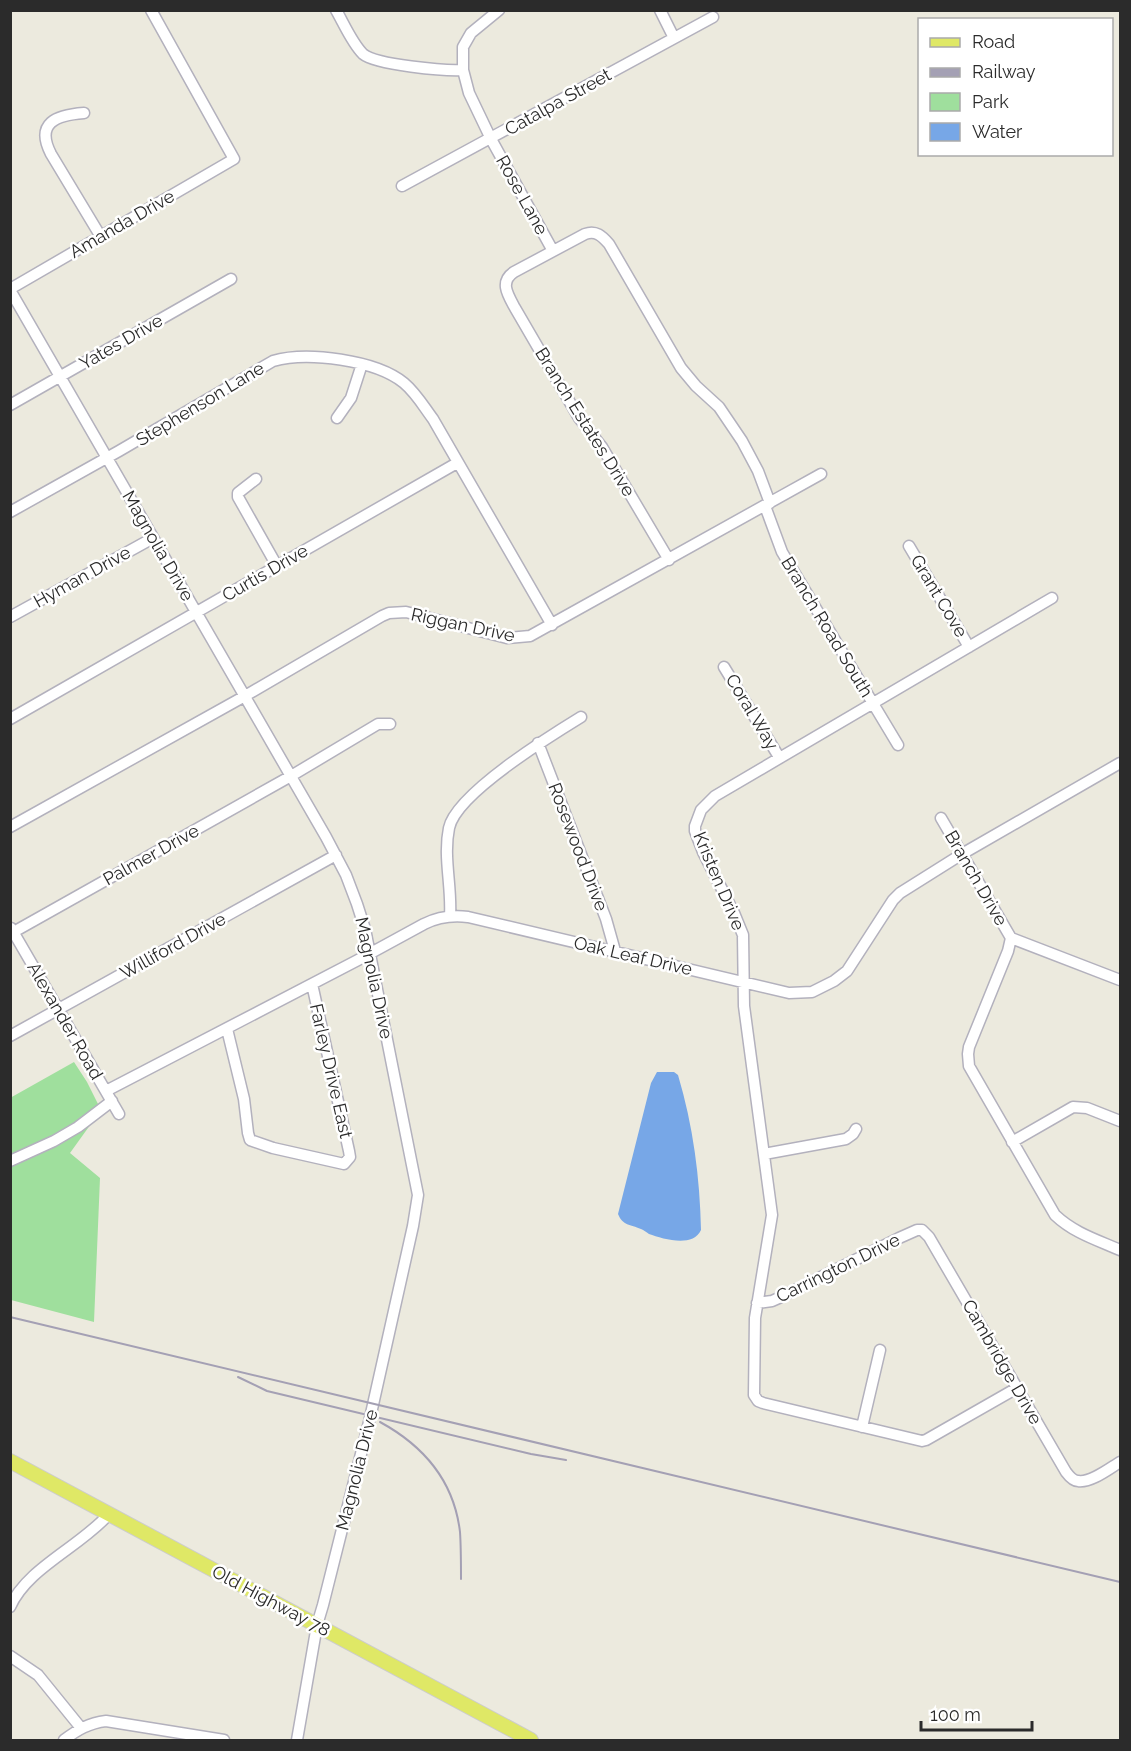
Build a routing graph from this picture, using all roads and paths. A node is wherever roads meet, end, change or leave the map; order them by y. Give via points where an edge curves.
1 (151, 10) edge
2 (336, 10) edge
3 (499, 10) edge
4 (660, 10) edge
5 (713, 17) dead end
6 (675, 38) junction
7 (463, 70) junction
8 (84, 113) dead end
9 (491, 138) junction
10 (402, 186) dead end
11 (100, 237) junction
12 (606, 240) joint
13 (552, 251) junction
14 (231, 279) dead end
15 (506, 282) joint
16 (10, 290) edge
17 (362, 364) junction
18 (61, 376) junction
19 (10, 405) edge
20 (337, 418) dead end
21 (107, 458) junction
22 (457, 464) junction
23 (821, 474) dead end
24 (256, 479) dead end
25 (768, 504) junction
26 (10, 512) edge
27 (153, 538) junction
28 (909, 546) dead end
29 (669, 560) junction
30 (278, 566) junction
31 (1052, 598) dead end
32 (196, 612) junction
33 (10, 617) edge
34 (552, 625) junction
35 (969, 647) junction
36 (724, 667) dead end
37 (245, 696) junction
38 (872, 703) junction
39 (581, 717) dead end
40 (10, 719) edge
41 (390, 724) dead end
42 (538, 743) junction
43 (898, 745) dead end
44 (779, 757) junction
45 (1120, 763) edge
46 (291, 776) junction
47 (941, 819) dead end
48 (10, 827) edge
49 (962, 854) junction
50 (336, 855) junction
51 (450, 916) junction
52 (11, 931) edge
53 (1011, 938) junction
54 (615, 951) junction
55 (369, 954) junction
56 (1120, 980) edge
57 (743, 982) junction
58 (312, 984) junction
59 (58, 1009) junction
60 (226, 1029) junction
61 (10, 1036) edge
62 (106, 1091) junction
63 (112, 1101) junction
64 (119, 1114) dead end
65 (1120, 1121) edge
66 (856, 1129) dead end
67 (1012, 1142) junction
68 (764, 1154) junction
69 (10, 1161) edge
70 (917, 1230) joint
71 (1120, 1250) edge
72 (757, 1303) junction
73 (880, 1350) dead end
74 (1017, 1388) junction
75 (862, 1427) junction
76 (10, 1461) edge
77 (1120, 1462) edge
78 (109, 1514) junction
79 (10, 1607) edge
80 (317, 1625) junction
81 (10, 1656) edge
82 (81, 1728) junction
83 (195, 1738) edge
84 (64, 1740) edge
85 (224, 1740) edge
86 (297, 1740) edge
87 (530, 1740) edge

1 - 11 street, Amanda Drive via 234,159
2 - 7 street via 367,56 393,63
3 - 7 street via 471,33 463,46
4 - 6 street
5 - 6 street, Catalpa Street
6 - 9 street, Catalpa Street
7 - 9 street, Rose Lane via 469,93
8 - 11 street via 70,114 48,126 44,139
9 - 10 street, Catalpa Street
9 - 13 street, Rose Lane
11 - 16 street, Amanda Drive
12 - 13 street, Rose Lane via 590,232
12 - 25 street, Branch Road South via 681,368 719,407 742,441 758,471
13 - 15 street, Rose Lane via 514,272
14 - 18 street, Yates Drive
15 - 29 street, Branch Estates Drive via 515,308 579,418 602,447
16 - 18 street, Magnolia Drive
17 - 20 street via 351,398
17 - 21 street, Stephenson Lane via 292,356 273,361
17 - 22 street, Stephenson Lane via 388,373 409,388 433,420
18 - 19 street, Yates Drive
18 - 21 street, Magnolia Drive
21 - 26 street, Stephenson Lane
21 - 27 street, Magnolia Drive
22 - 30 street, Curtis Drive
22 - 34 street, Stephenson Lane
23 - 25 street, Riggan Drive
24 - 30 street via 242,488 238,497
25 - 29 street, Riggan Drive
25 - 38 street, Branch Road South via 782,552
27 - 32 street, Magnolia Drive
27 - 33 street, Hyman Drive
28 - 35 street, Grant Cove
29 - 34 street, Riggan Drive
30 - 32 street, Curtis Drive
31 - 35 street, Kristen Drive
32 - 37 street, Magnolia Drive
32 - 40 street, Curtis Drive
34 - 37 street, Riggan Drive via 513,639 411,613 389,613
35 - 38 street, Kristen Drive
36 - 44 street, Coral Way
37 - 46 street, Magnolia Drive
37 - 48 street, Riggan Drive
38 - 43 street, Branch Road South
38 - 44 street, Kristen Drive
39 - 42 street
41 - 46 street, Palmer Drive via 378,724
42 - 51 street via 453,817 447,839
42 - 54 street, Rosewood Drive
44 - 57 street, Kristen Drive via 709,800 700,810 695,826 703,852 742,929
45 - 49 street, Oak Leaf Drive
46 - 50 street, Magnolia Drive
46 - 52 street, Palmer Drive
47 - 49 street, Branch Drive
49 - 53 street, Branch Drive
49 - 57 street, Oak Leaf Drive via 896,896 852,965 826,986 796,994
50 - 55 street, Magnolia Drive via 357,904
50 - 59 street, Williford Drive
51 - 54 street, Oak Leaf Drive via 468,916
51 - 55 street, Oak Leaf Drive via 434,919
52 - 59 street, Alexander Road
53 - 56 street
53 - 67 street via 968,1054 969,1066
54 - 57 street, Oak Leaf Drive
55 - 58 street, Oak Leaf Drive
55 - 80 street, Magnolia Drive via 418,1195 370,1418
57 - 68 street, Kristen Drive
58 - 60 street, Oak Leaf Drive
58 - 60 street, Farley Drive East via 350,1157 345,1164 253,1142
59 - 61 street, Williford Drive
59 - 62 street, Alexander Road
60 - 62 street, Oak Leaf Drive
62 - 63 street, Alexander Road
63 - 64 street, Alexander Road
63 - 69 street via 78,1127
65 - 67 street via 1087,1108 1073,1107
66 - 68 street via 846,1139
67 - 71 street via 1060,1220
68 - 72 street, Kristen Drive via 772,1215
70 - 72 street, Carrington Drive via 781,1297
70 - 74 street, Cambridge Drive via 929,1237
72 - 75 street, Kristen Drive via 753,1383 758,1401
73 - 75 street
74 - 75 street via 926,1440
74 - 77 street, Cambridge Drive via 1070,1477 1078,1481 1093,1478
76 - 78 main road, Old Highway 78
78 - 79 street via 27,1581
78 - 80 main road, Old Highway 78
80 - 86 street, Magnolia Drive
80 - 87 main road, Old Highway 78
81 - 82 street via 38,1676
82 - 83 street via 106,1721
82 - 84 street
83 - 85 street

